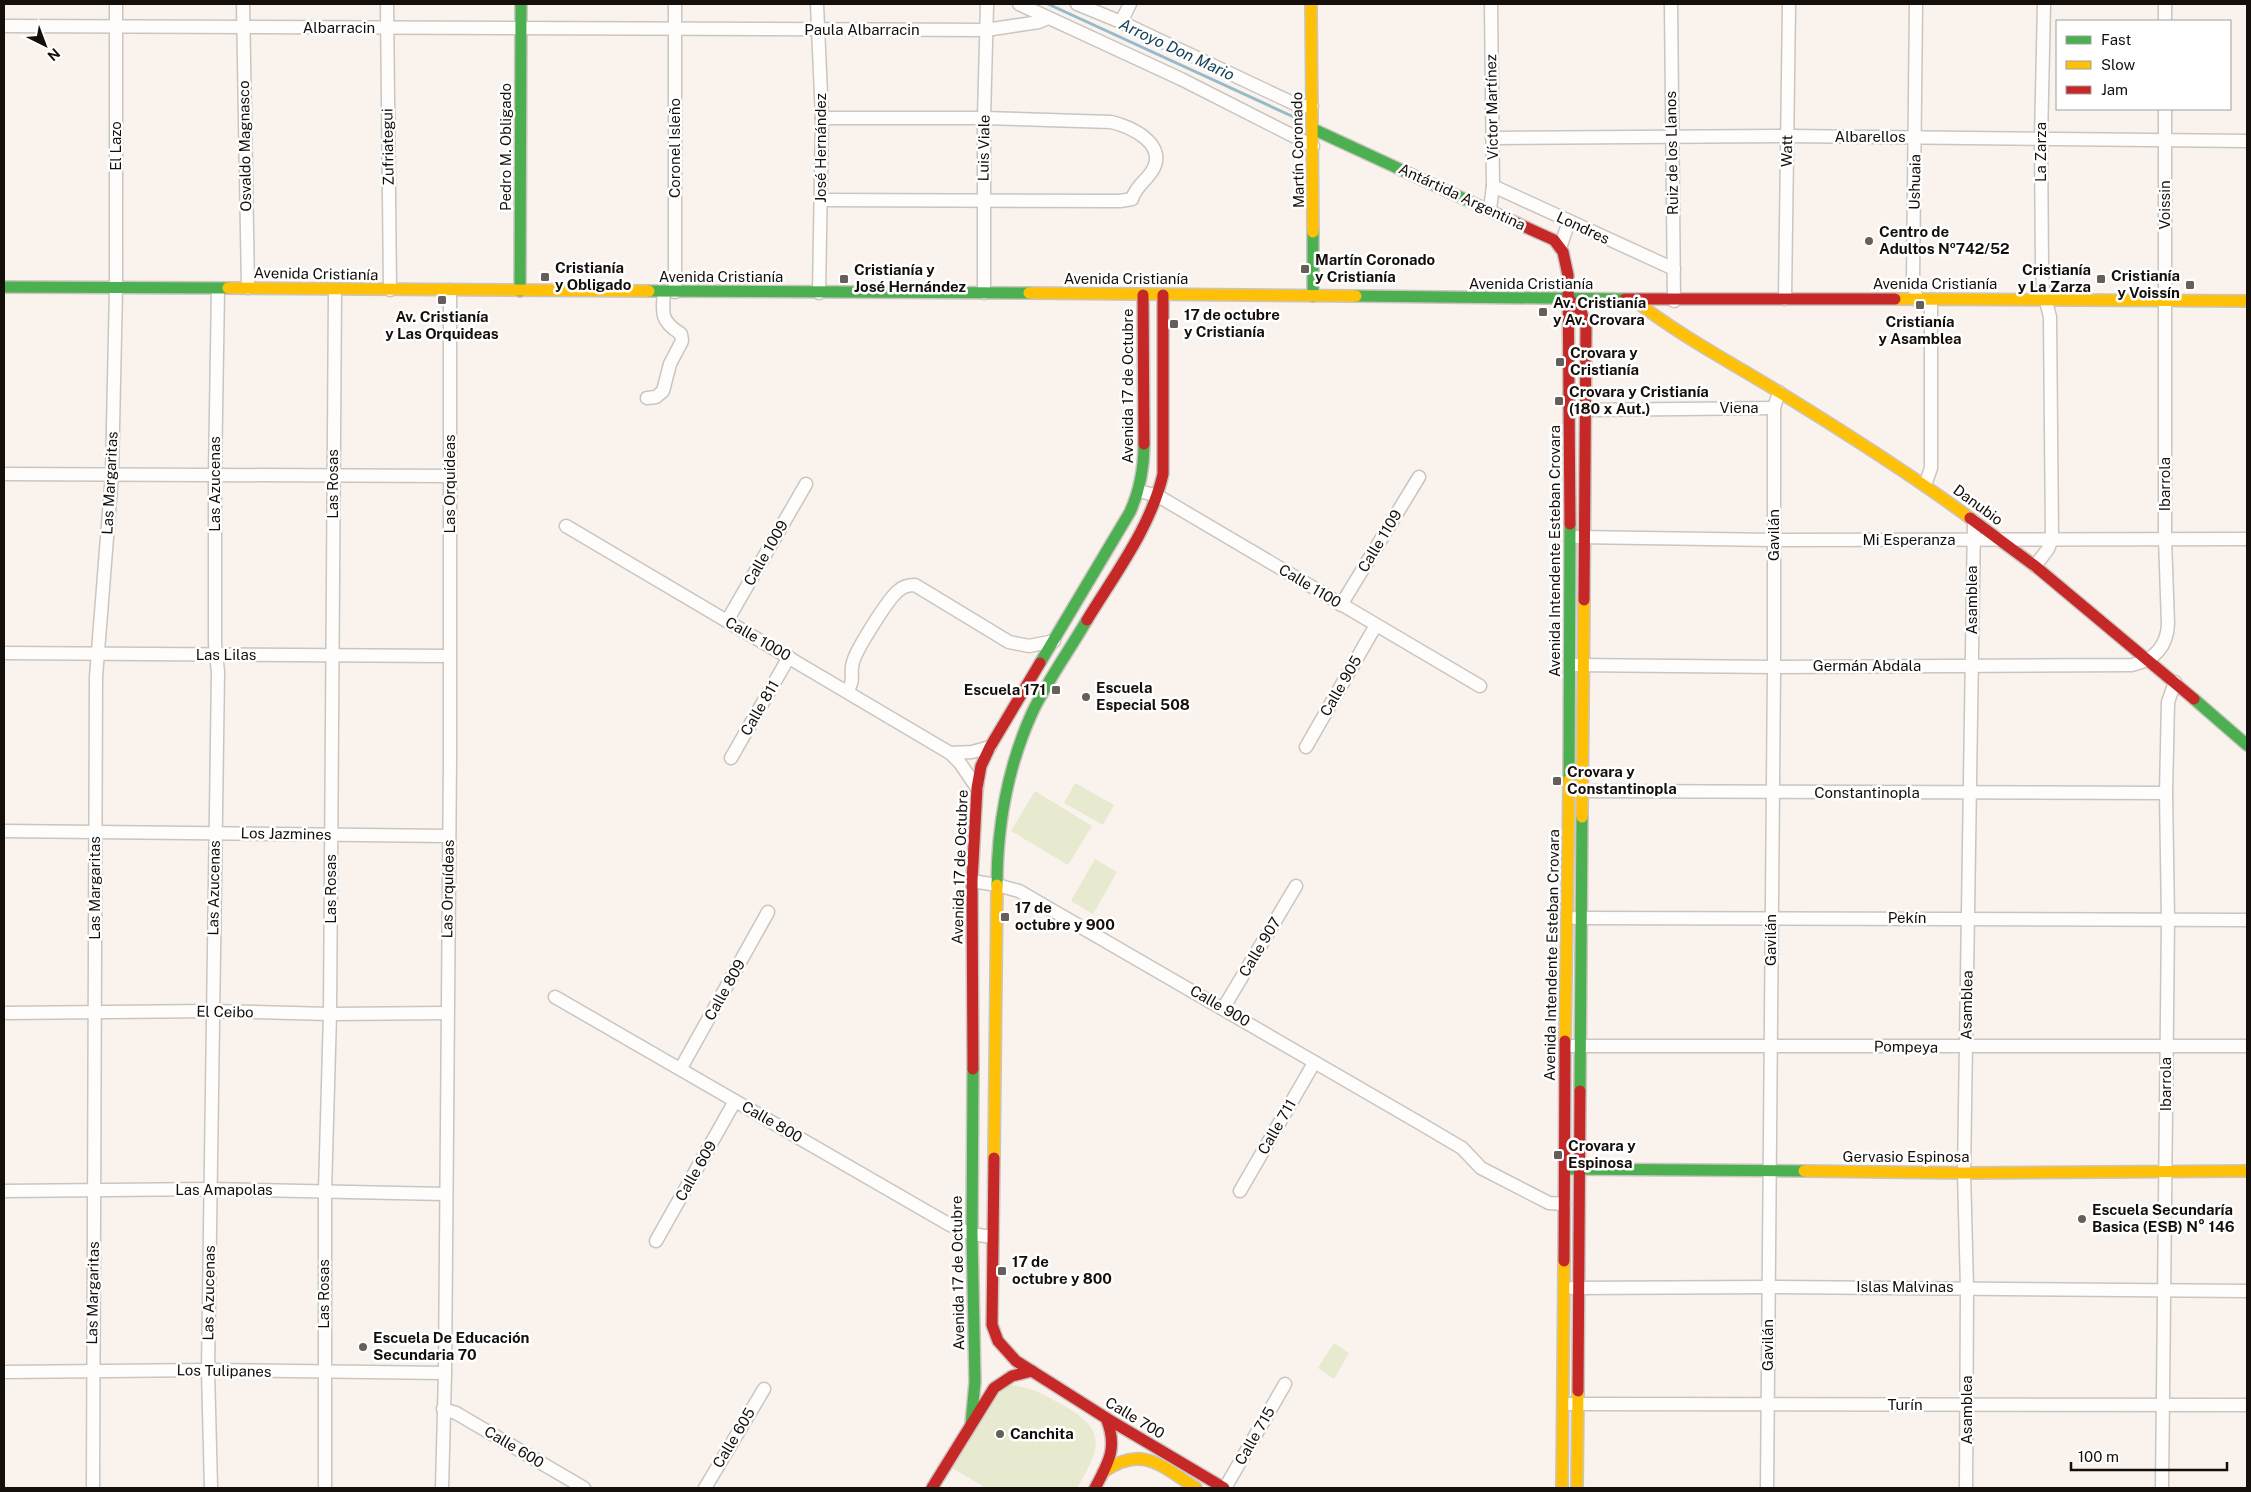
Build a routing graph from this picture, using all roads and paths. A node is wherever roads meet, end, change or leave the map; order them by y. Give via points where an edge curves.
1 (116, 4) edge
2 (243, 4) edge
3 (387, 4) edge
4 (521, 4) edge
5 (675, 4) edge
6 (816, 4) edge
7 (987, 4) edge
8 (1019, 4) edge
9 (1077, 4) edge
10 (1130, 4) edge
11 (1311, 4) edge
12 (1492, 4) edge
13 (1671, 4) edge
14 (1789, 4) edge
15 (1916, 4) edge
16 (2044, 4) edge
17 (2165, 4) edge
18 (1048, 18) junction
19 (2165, 20) edge
20 (1121, 22) junction
21 (4, 26) edge
22 (116, 26) junction
23 (243, 28) junction
24 (387, 28) junction
25 (521, 28) junction
26 (675, 29) junction
27 (817, 30) junction
28 (986, 30) junction
29 (1312, 106) junction
30 (2165, 110) edge
31 (822, 118) junction
32 (984, 118) junction
33 (1313, 129) junction
34 (1672, 136) junction
35 (1788, 136) junction
36 (1916, 137) junction
37 (1492, 138) junction
38 (2041, 139) junction
39 (2164, 140) junction
40 (2247, 141) edge
41 (1313, 146) junction
42 (1493, 186) junction
43 (821, 200) junction
44 (983, 200) junction
45 (1490, 209) junction
46 (1569, 221) junction
47 (1561, 245) junction
48 (1674, 269) junction
49 (4, 287) edge
50 (116, 288) junction
51 (248, 288) junction
52 (218, 289) junction
53 (335, 290) junction
54 (390, 290) junction
55 (450, 290) junction
56 (520, 290) junction
57 (669, 292) junction
58 (819, 293) junction
59 (984, 293) junction
60 (1143, 295) junction
61 (1162, 295) junction
62 (1313, 296) junction
63 (1786, 298) junction
64 (1569, 299) junction
65 (1634, 300) junction
66 (1917, 300) junction
67 (1932, 300) junction
68 (2047, 300) junction
69 (1671, 301) junction
70 (2247, 301) edge
71 (2165, 302) junction
72 (1666, 324) junction
73 (1778, 392) junction
74 (647, 398) dead end
75 (1774, 408) junction
76 (1585, 410) junction
77 (4, 474) edge
78 (112, 474) junction
79 (215, 474) junction
80 (333, 474) junction
81 (450, 476) junction
82 (1419, 477) dead end
83 (806, 484) dead end
84 (1925, 485) junction
85 (1139, 491) junction
86 (1158, 496) junction
87 (1974, 521) junction
88 (566, 526) dead end
89 (1570, 537) junction
90 (1585, 538) junction
91 (1999, 539) junction
92 (2052, 539) junction
93 (2165, 539) junction
94 (2247, 539) edge
95 (1774, 540) junction
96 (1972, 540) junction
97 (2035, 566) junction
98 (1341, 605) junction
99 (727, 621) junction
100 (1376, 625) junction
101 (1054, 641) junction
102 (98, 652) junction
103 (4, 653) edge
104 (216, 655) junction
105 (332, 655) junction
106 (449, 656) junction
107 (789, 657) junction
108 (2149, 659) junction
109 (1571, 665) junction
110 (1584, 666) junction
111 (1972, 666) junction
112 (1774, 667) junction
113 (2175, 682) junction
114 (1480, 686) dead end
115 (847, 691) junction
116 (1006, 719) junction
117 (1025, 728) junction
118 (2247, 745) edge
119 (990, 747) junction
120 (1306, 747) dead end
121 (950, 753) junction
122 (731, 758) dead end
123 (977, 788) junction
124 (1575, 791) junction
125 (1772, 792) junction
126 (2166, 793) junction
127 (1970, 794) junction
128 (4, 831) edge
129 (95, 833) junction
130 (215, 833) junction
131 (332, 835) junction
132 (448, 836) junction
133 (972, 881) junction
134 (997, 884) junction
135 (1296, 886) dead end
136 (768, 912) dead end
137 (1574, 918) junction
138 (1771, 918) junction
139 (1969, 918) junction
140 (2168, 919) junction
141 (2247, 920) edge
142 (555, 997) dead end
143 (1224, 1007) junction
144 (212, 1011) junction
145 (4, 1013) edge
146 (94, 1013) junction
147 (447, 1013) junction
148 (330, 1014) junction
149 (1565, 1046) junction
150 (1579, 1046) junction
151 (1770, 1046) junction
152 (2166, 1046) junction
153 (2247, 1046) edge
154 (1966, 1048) junction
155 (1314, 1062) junction
156 (681, 1068) junction
157 (735, 1101) junction
158 (1564, 1170) junction
159 (1579, 1170) junction
160 (2166, 1170) junction
161 (1769, 1171) junction
162 (2247, 1171) edge
163 (1964, 1173) junction
164 (211, 1190) junction
165 (4, 1191) edge
166 (94, 1191) junction
167 (325, 1191) junction
168 (1240, 1191) dead end
169 (445, 1194) junction
170 (1564, 1204) junction
171 (972, 1234) junction
172 (992, 1237) junction
173 (656, 1241) dead end
174 (1769, 1287) junction
175 (1564, 1288) junction
176 (1577, 1288) junction
177 (1967, 1288) junction
178 (2165, 1289) junction
179 (2247, 1291) edge
180 (93, 1370) junction
181 (208, 1370) junction
182 (1032, 1371) junction
183 (4, 1372) edge
184 (324, 1373) junction
185 (444, 1373) junction
186 (1284, 1384) dead end
187 (764, 1389) dead end
188 (1563, 1404) junction
189 (1576, 1404) junction
190 (1967, 1404) junction
191 (2164, 1405) junction
192 (2247, 1405) edge
193 (1768, 1406) junction
194 (443, 1409) junction
195 (1106, 1418) junction
196 (971, 1424) junction
197 (1103, 1472) junction
198 (93, 1488) edge
199 (211, 1488) edge
200 (325, 1488) edge
201 (442, 1488) edge
202 (584, 1488) edge
203 (705, 1488) edge
204 (932, 1488) edge
205 (1095, 1488) edge
206 (1196, 1488) edge
207 (1224, 1488) edge
208 (1562, 1488) edge
209 (1577, 1488) edge
210 (1767, 1488) edge
211 (1966, 1488) edge
212 (2162, 1488) edge

1 - 22 street, El Lazo
2 - 23 street, Osvaldo Magnasco
3 - 24 street, Zufriategui
4 - 25 main road, Pedro M. Obligado
5 - 26 street, Coronel Isleño
6 - 27 street, José Hernández
7 - 28 street, Luis Viale
8 - 18 street
9 - 20 street
10 - 20 street
11 - 29 main road, Martín Coronado
12 - 37 street, Víctor Martínez
13 - 34 street, Ruiz de los Llanos
14 - 35 street, Watt
15 - 36 street, Ushuaia
16 - 38 street, La Zarza
17 - 19 street
18 - 28 street, Paula Albarracin
18 - 41 street via 1181,79
20 - 29 street via 1299,106
21 - 22 street, Albarracin
22 - 23 street, Albarracin
22 - 50 street, El Lazo
23 - 24 street, Albarracin
23 - 51 street, Osvaldo Magnasco
24 - 25 street, Albarracin
24 - 54 street, Zufriategui
25 - 26 street, Albarracin
25 - 56 main road, Pedro M. Obligado
26 - 27 street, Paula Albarracin
26 - 57 street, Coronel Isleño
27 - 28 street, Paula Albarracin
27 - 31 street, José Hernández
28 - 32 street, Luis Viale
29 - 33 main road, Martín Coronado
30 - 39 street, Voissin
31 - 32 street
31 - 43 street, José Hernández
32 - 44 street, Luis Viale
32 - 44 street via 1124,125 1150,143 1156,162 1132,199
33 - 41 main road, Martín Coronado
33 - 45 main road, Antártida Argentina
34 - 35 street, Albarellos
34 - 37 street, Albarellos
34 - 48 street, Ruiz de los Llanos
35 - 36 street, Albarellos
35 - 63 street, Watt
36 - 38 street, Albarellos
36 - 66 street, Ushuaia via 1913,281
37 - 42 street, Víctor Martínez
38 - 39 street, Albarellos
38 - 68 street, La Zarza via 2042,282
39 - 40 street, Albarellos
39 - 71 street, Voissin
41 - 62 main road, Martín Coronado
42 - 45 street, Víctor Martínez
42 - 46 street, Londres
43 - 44 street
43 - 58 street, José Hernández
44 - 59 street, Luis Viale
45 - 47 main road, Antártida Argentina
46 - 47 street
46 - 48 street, Londres
47 - 64 main road via 1565,253
48 - 69 street, Ruiz de los Llanos
49 - 50 main road, Avenida Cristianía
50 - 52 main road, Avenida Cristianía
50 - 78 street, Las Margaritas
51 - 52 main road, Avenida Cristianía
51 - 53 main road, Avenida Cristianía
52 - 79 street, Las Azucenas
53 - 54 main road, Avenida Cristianía
53 - 80 street, Las Rosas
54 - 55 main road, Avenida Cristianía
55 - 56 main road, Avenida Cristianía
55 - 81 street, Las Orquídeas
56 - 57 main road, Avenida Cristianía
57 - 58 main road, Avenida Cristianía
57 - 74 street, Coronel Isleño via 662,311 664,319 667,325 681,334 682,342 670,364 663,390 656,397
58 - 59 main road, Avenida Cristianía
59 - 60 main road, Avenida Cristianía
60 - 61 main road, Avenida Cristianía
60 - 85 main road, Avenida 17 de Octubre via 1144,459
61 - 62 main road, Avenida Cristianía
61 - 86 main road via 1164,460
62 - 64 main road, Avenida Cristianía
63 - 66 main road, Avenida Cristianía
63 - 69 main road, Avenida Cristianía
64 - 65 main road, Avenida Cristianía
64 - 76 main road, Avenida Intendente Esteban Crovara via 1584,315
64 - 89 main road, Avenida Intendente Esteban Crovara
65 - 69 main road, Avenida Cristianía
65 - 72 main road, Danubio
66 - 67 main road, Avenida Cristianía
67 - 68 main road, Avenida Cristianía
67 - 84 street via 1931,468
68 - 71 main road, Avenida Cristianía
68 - 92 street via 2050,317
69 - 72 main road via 1663,315
70 - 71 main road, Avenida Cristianía
71 - 93 street, Ibarrola
72 - 73 main road, Danubio
73 - 75 street, Gavilán
73 - 84 main road, Danubio
75 - 76 street, Viena
75 - 95 street, Gavilán
76 - 90 main road, Avenida Intendente Esteban Crovara
77 - 78 street
78 - 79 street
78 - 102 street, Las Margaritas
79 - 80 street
79 - 104 street, Las Azucenas
80 - 81 street
80 - 105 street, Las Rosas
81 - 106 street, Las Orquídeas
82 - 98 street, Calle 1109
83 - 99 street, Calle 1009
84 - 87 main road, Danubio
85 - 86 street, Calle 1100
85 - 101 main road, Avenida 17 de Octubre via 1130,512
86 - 98 street, Calle 1100
86 - 117 main road
87 - 91 main road, Danubio
87 - 96 street, Asamblea
88 - 99 street, Calle 1000
89 - 90 street, Mi Esperanza
89 - 109 main road, Avenida Intendente Esteban Crovara
90 - 95 street, Mi Esperanza
90 - 110 main road, Avenida Intendente Esteban Crovara
91 - 92 street, Mi Esperanza
91 - 96 street, Mi Esperanza
91 - 97 main road, Danubio
92 - 93 street, Mi Esperanza
92 - 97 street
93 - 94 street, Mi Esperanza
93 - 108 street, Ibarrola via 2168,634 2159,652
95 - 96 street, Mi Esperanza
95 - 112 street, Gavilán
96 - 111 street, Asamblea
97 - 108 main road, Danubio
98 - 100 street, Calle 1100
99 - 107 street, Calle 1000
100 - 114 street, Calle 1100
100 - 120 street, Calle 905
101 - 115 street via 1028,646 1009,642 916,586 904,586 895,593 856,655 852,665 852,684
101 - 116 main road, Avenida 17 de Octubre
102 - 103 street, Las Lilas
102 - 104 street, Las Lilas
102 - 129 street, Las Margaritas
104 - 105 street, Las Lilas
104 - 130 street, Las Azucenas
105 - 106 street, Las Lilas
105 - 131 street, Las Rosas
106 - 132 street, Las Orquídeas
107 - 115 street, Calle 1000
107 - 122 street, Calle 811
108 - 111 street, Germán Abdala via 2132,665
108 - 113 main road, Danubio
109 - 110 street, Germán Abdala
109 - 124 main road, Avenida Intendente Esteban Crovara
110 - 112 street, Germán Abdala
110 - 124 main road, Avenida Intendente Esteban Crovara
111 - 112 street, Germán Abdala
111 - 127 street, Asamblea
112 - 125 street, Gavilán
113 - 118 main road, Danubio
113 - 126 street, Ibarrola via 2168,702
115 - 121 street, Calle 1000
116 - 117 street
116 - 119 main road, Avenida 17 de Octubre
117 - 134 main road via 1005,801 997,848
119 - 121 street
119 - 123 main road, Avenida 17 de Octubre via 981,766
121 - 123 street, Calle 1000
123 - 133 main road, Avenida 17 de Octubre
124 - 125 street, Constantinopla
124 - 137 main road, Avenida Intendente Esteban Crovara
125 - 127 street, Constantinopla
125 - 138 street, Gavilán
126 - 127 street, Constantinopla
126 - 140 street, Ibarrola
127 - 139 street, Asamblea
128 - 129 street, Los Jazmines
129 - 130 street, Los Jazmines
129 - 146 street, Las Margaritas
130 - 131 street, Los Jazmines
130 - 144 street, Las Azucenas
131 - 132 street, Los Jazmines
131 - 148 street, Las Rosas
132 - 147 street, Las Orquídeas
133 - 134 street, Calle 900
133 - 171 main road, Avenida 17 de Octubre
134 - 143 street, Calle 900 via 1019,891
134 - 172 main road
135 - 143 street, Calle 907
136 - 156 street, Calle 809
137 - 138 street, Pekín
137 - 149 main road, Avenida Intendente Esteban Crovara
137 - 150 main road, Avenida Intendente Esteban Crovara
138 - 139 street, Pekín
138 - 151 street, Gavilán
139 - 140 street, Pekín
139 - 154 street, Asamblea
140 - 141 street, Pekín
140 - 152 street, Ibarrola
142 - 156 street, Calle 800
143 - 155 street, Calle 900
144 - 146 street, El Ceibo
144 - 148 street, El Ceibo
144 - 164 street, Las Azucenas
145 - 146 street, El Ceibo
146 - 166 street, Las Margaritas
147 - 148 street, El Ceibo
147 - 169 street, Las Orquídeas
148 - 167 street, Las Rosas
149 - 150 street, Pompeya
149 - 158 main road, Avenida Intendente Esteban Crovara
150 - 151 street, Pompeya
150 - 159 main road, Avenida Intendente Esteban Crovara
151 - 154 street, Pompeya
151 - 161 street, Gavilán
152 - 153 street, Pompeya
152 - 154 street, Pompeya
152 - 160 street, Ibarrola
154 - 163 street, Asamblea
155 - 168 street, Calle 711
155 - 170 street, Calle 900 via 1462,1148 1481,1168 1549,1203
156 - 157 street, Calle 800
157 - 171 street, Calle 800 via 950,1225
157 - 173 street, Calle 609
158 - 159 main road, Gervasio Espinosa
158 - 170 main road, Avenida Intendente Esteban Crovara
159 - 161 main road, Gervasio Espinosa
159 - 176 main road, Avenida Intendente Esteban Crovara
160 - 162 main road, Gervasio Espinosa
160 - 163 main road, Gervasio Espinosa
160 - 178 street, Ibarrola
161 - 163 main road, Gervasio Espinosa
161 - 174 street, Gavilán
163 - 177 street, Asamblea
164 - 166 street, Las Amapolas
164 - 167 street, Las Amapolas
164 - 181 street, Las Azucenas
165 - 166 street, Las Amapolas
166 - 180 street, Las Margaritas
167 - 169 street, Las Amapolas
167 - 184 street, Las Rosas
169 - 185 street, Las Orquídeas
170 - 175 main road, Avenida Intendente Esteban Crovara
171 - 172 street, Calle 800
171 - 196 main road, Avenida 17 de Octubre via 975,1382
172 - 182 main road via 994,1333 1006,1352
174 - 176 street, Islas Malvinas
174 - 177 street, Islas Malvinas
174 - 193 street, Gavilán
175 - 176 street, Islas Malvinas
175 - 188 main road, Avenida Intendente Esteban Crovara
176 - 189 main road, Avenida Intendente Esteban Crovara
177 - 178 street, Islas Malvinas
177 - 190 street, Asamblea
178 - 179 street, Islas Malvinas
178 - 191 street, Ibarrola
180 - 181 street, Los Tulipanes
180 - 183 street, Los Tulipanes
180 - 198 street, Las Margaritas
181 - 184 street, Los Tulipanes
181 - 199 street, Las Azucenas
182 - 195 main road, Calle 700
182 - 196 main road via 1012,1376 994,1388
184 - 185 street, Los Tulipanes
184 - 200 street, Las Rosas
185 - 194 street, Las Orquídeas
186 - 207 street, Calle 715
187 - 203 street, Calle 605
188 - 189 street, Turín
188 - 208 main road, Avenida Intendente Esteban Crovara
189 - 193 street, Turín
189 - 209 main road, Avenida Intendente Esteban Crovara
190 - 191 street, Turín
190 - 193 street, Turín
190 - 211 street, Asamblea
191 - 192 street, Turín
191 - 212 street, Ibarrola
193 - 210 street, Gavilán
194 - 201 street, Las Orquídeas
194 - 202 street, Calle 600 via 456,1413
195 - 197 main road via 1111,1428 1113,1447
195 - 207 main road, Calle 700
196 - 204 main road
197 - 205 main road
197 - 206 main road, Calle 700 via 1119,1460 1139,1457

